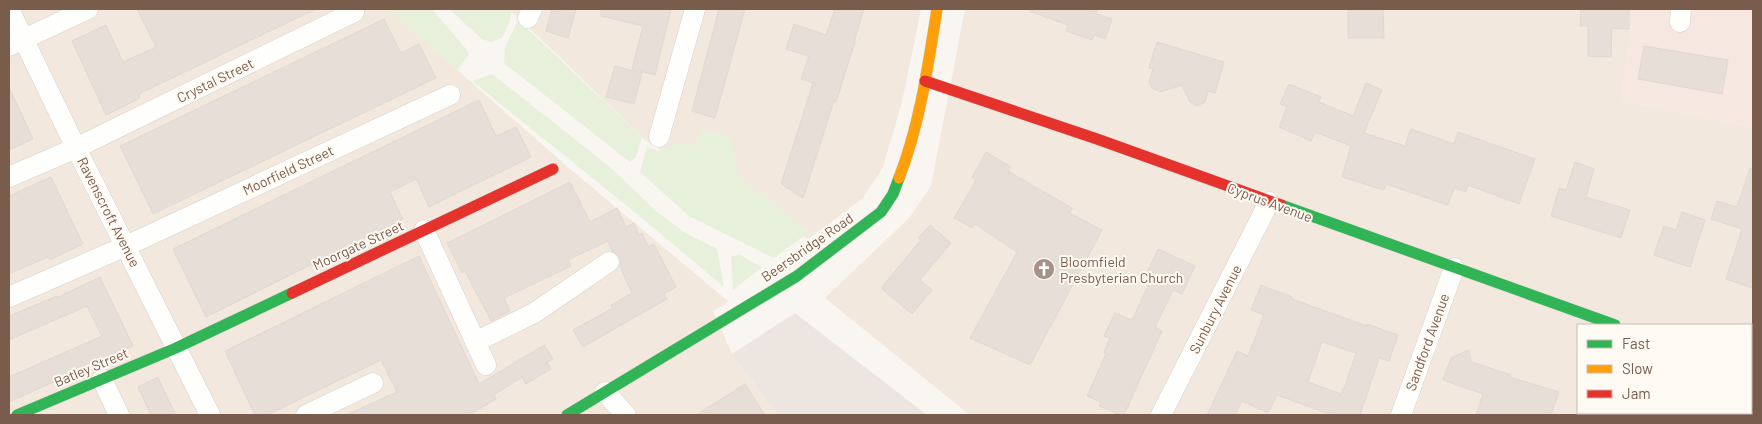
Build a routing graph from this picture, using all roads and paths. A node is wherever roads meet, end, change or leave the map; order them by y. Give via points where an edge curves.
1 (9, 9) edge
2 (88, 9) edge
3 (695, 9) edge
4 (937, 9) edge
5 (354, 12) dead end
6 (16, 43) edge
7 (925, 80) junction
8 (450, 95) dead end
9 (659, 137) dead end
10 (76, 148) junction
11 (553, 169) dead end
12 (9, 177) edge
13 (1269, 202) junction
14 (424, 230) junction
15 (126, 246) junction
16 (609, 262) dead end
17 (1454, 268) junction
18 (9, 297) edge
19 (1612, 324) edge
20 (475, 342) junction
21 (176, 348) junction
22 (486, 365) dead end
23 (102, 379) junction
24 (373, 383) dead end
25 (605, 392) junction
26 (17, 415) edge
27 (119, 415) edge
28 (210, 415) edge
29 (306, 415) edge
30 (567, 415) edge
31 (626, 415) edge
32 (1161, 415) edge
33 (1401, 415) edge

1 - 6 street, Ravenscroft Avenue
2 - 6 street
3 - 9 street
4 - 7 street, Beersbridge Road
5 - 10 street, Crystal Street
6 - 10 street, Ravenscroft Avenue
7 - 13 street, Cyprus Avenue
7 - 25 street, Beersbridge Road via 908,154 893,194 881,212 797,276
8 - 15 street, Moorfield Street
10 - 12 street, Crystal Street
10 - 15 street, Ravenscroft Avenue
11 - 14 street, Moorgate Street
13 - 17 street, Cyprus Avenue
13 - 32 street, Sunbury Avenue
14 - 20 street
14 - 21 street, Moorgate Street
15 - 18 street, Moorfield Street
15 - 21 street, Ravenscroft Avenue
16 - 20 street via 534,313
17 - 19 street, Cyprus Avenue
17 - 33 street, Sandford Avenue
20 - 22 street
21 - 23 street, Batley Street
21 - 28 street, Ravenscroft Avenue
23 - 26 street, Batley Street
23 - 27 street
24 - 29 street
25 - 30 street, Beersbridge Road
25 - 31 street

